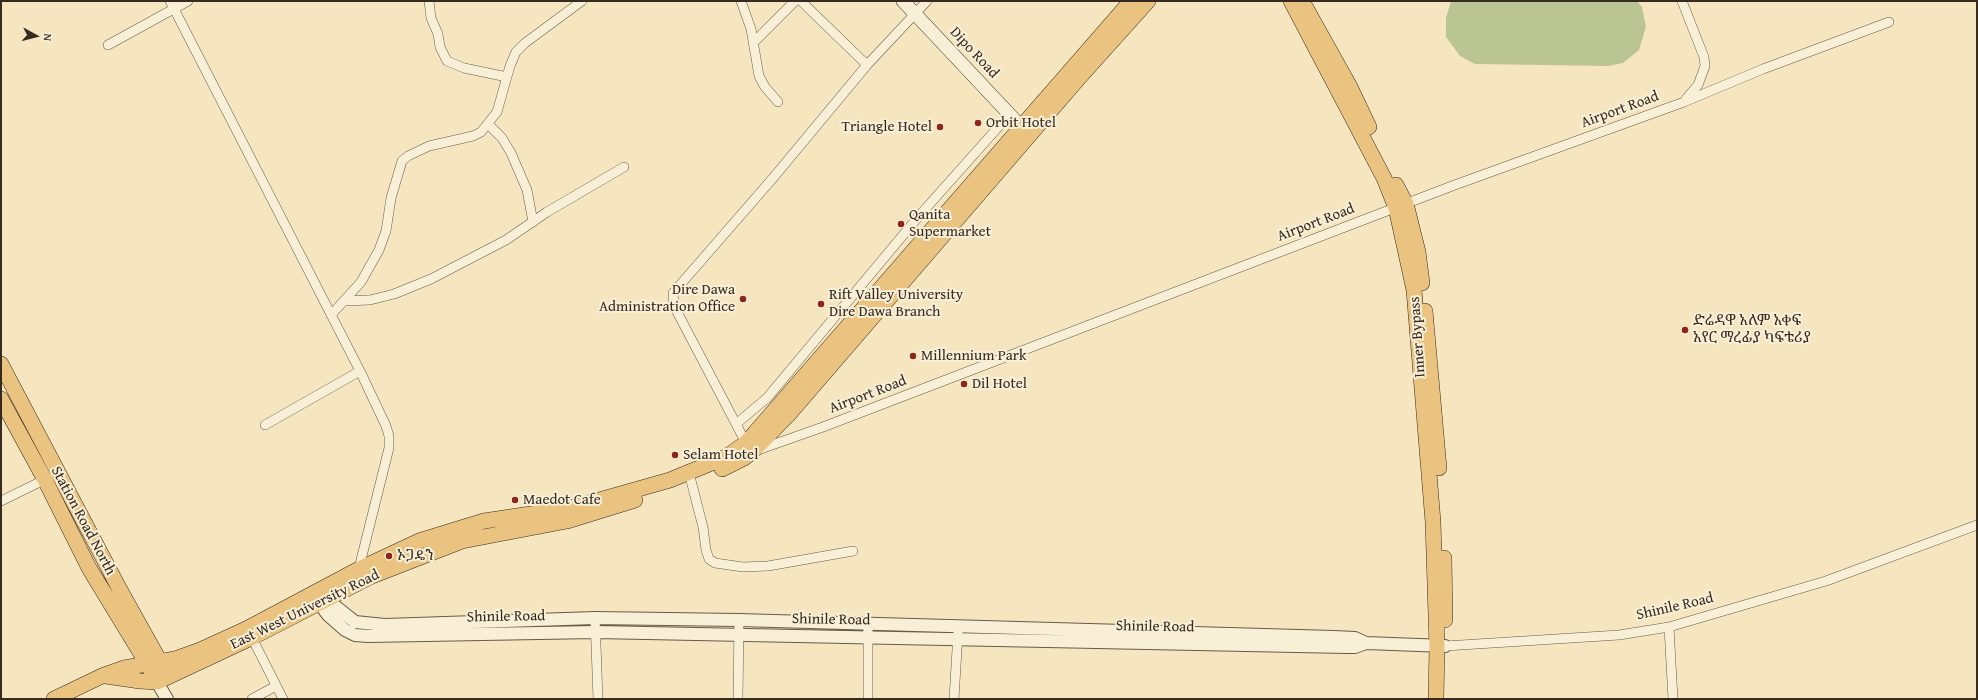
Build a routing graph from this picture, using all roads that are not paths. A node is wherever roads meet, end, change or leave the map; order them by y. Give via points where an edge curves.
1 (188, 1) edge
2 (429, 1) edge
3 (582, 1) edge
4 (741, 1) edge
5 (795, 1) edge
6 (801, 1) edge
7 (903, 1) edge
8 (926, 1) edge
9 (1131, 1) edge
10 (1148, 1) edge
11 (1291, 1) edge
12 (1302, 1) edge
13 (1682, 1) edge
14 (172, 4) edge
15 (570, 5) edge
16 (915, 14) junction
17 (1889, 22) dead end
18 (754, 42) junction
19 (108, 45) dead end
20 (867, 65) junction
21 (508, 77) junction
22 (778, 102) dead end
23 (1684, 102) junction
24 (1010, 115) junction
25 (489, 125) junction
26 (1025, 131) junction
27 (624, 167) dead end
28 (1401, 206) junction
29 (533, 222) junction
30 (345, 301) junction
31 (331, 315) junction
32 (1, 364) edge
33 (360, 371) junction
34 (1, 399) edge
35 (736, 424) junction
36 (265, 425) dead end
37 (749, 447) junction
38 (58, 472) junction
39 (690, 478) junction
40 (45, 480) junction
41 (1, 501) edge
42 (1977, 526) edge
43 (853, 551) dead end
44 (358, 576) junction
45 (321, 596) junction
46 (595, 618) junction
47 (738, 620) junction
48 (868, 623) junction
49 (958, 626) junction
50 (1669, 627) junction
51 (596, 632) junction
52 (250, 633) junction
53 (738, 634) junction
54 (869, 637) junction
55 (958, 639) junction
56 (1366, 643) junction
57 (1441, 646) junction
58 (154, 662) junction
59 (104, 675) junction
60 (162, 679) junction
61 (276, 686) junction
62 (166, 697) edge
63 (54, 699) edge
64 (252, 699) edge
65 (283, 699) edge
66 (598, 699) edge
67 (738, 699) edge
68 (868, 699) edge
69 (954, 699) edge
70 (1436, 699) edge
71 (1445, 699) edge
72 (1673, 699) edge

1 - 14 street
2 - 21 street via 431,18 447,61 464,68
3 - 15 street
4 - 18 street
5 - 18 street
6 - 20 street
7 - 16 main road, Dipo Road
8 - 16 street
9 - 26 main road, East West University Road
10 - 26 main road, East West University Road
11 - 28 main road, Inner Bypass
12 - 28 main road, Inner Bypass via 1350,87
13 - 23 street via 1704,57 1705,66 1698,85
14 - 19 street
14 - 31 street
15 - 21 street via 516,52
16 - 20 street
16 - 24 main road, Dipo Road
17 - 23 street, Airport Road via 1763,69
18 - 22 street via 759,76
20 - 35 street via 673,293 674,306
21 - 25 street via 497,112
23 - 28 street, Airport Road
24 - 26 main road, Dipo Road
24 - 35 street via 919,216 767,398
25 - 29 street via 502,138 511,153 527,190
25 - 30 street via 473,136 429,146 402,161 382,242 362,282
26 - 37 main road, East West University Road via 788,414
27 - 29 street
28 - 37 street, Airport Road via 830,424
28 - 57 main road, Inner Bypass via 1414,290 1437,521
29 - 30 street via 506,240 424,282 370,300
30 - 31 street
31 - 33 street
32 - 38 main road, Station Road North
33 - 36 street
33 - 44 street via 386,426 389,448
34 - 40 main road, Station Road North
35 - 37 street
37 - 39 main road, East West University Road via 744,458
38 - 40 street
38 - 58 main road, Station Road North via 123,596
39 - 43 street via 703,527 706,550 709,559 715,563 743,567 768,566
39 - 44 main road, East West University Road via 584,516 462,541 446,540
40 - 41 street
40 - 58 main road, Station Road North via 89,568
42 - 50 street, Shinile Road via 1826,581
44 - 45 main road, East West University Road
45 - 46 street, Shinile Road via 355,622 385,625
45 - 51 street, Shinile Road via 338,624 355,635 389,637 500,632
45 - 52 main road, East West University Road
46 - 47 street, Shinile Road
46 - 51 street
47 - 48 street, Shinile Road
47 - 53 street
48 - 49 street, Shinile Road
48 - 54 street
49 - 55 street
49 - 56 street, Shinile Road via 1334,637 1355,638
50 - 57 street, Shinile Road via 1619,635
50 - 72 street
51 - 53 street, Shinile Road
51 - 66 street
52 - 58 main road, East West University Road
52 - 60 main road, East West University Road
52 - 61 street
53 - 54 street, Shinile Road
53 - 67 street
54 - 55 street, Shinile Road
54 - 68 street
55 - 56 street, Shinile Road via 1347,647
55 - 69 street
56 - 57 street, Shinile Road
57 - 70 main road, Inner Bypass
57 - 71 main road, Inner Bypass
58 - 59 main road, East West University Road
58 - 60 main road, Station Road North
59 - 60 main road via 140,682
59 - 63 main road, East West University Road
60 - 62 street
61 - 64 street
61 - 65 street

